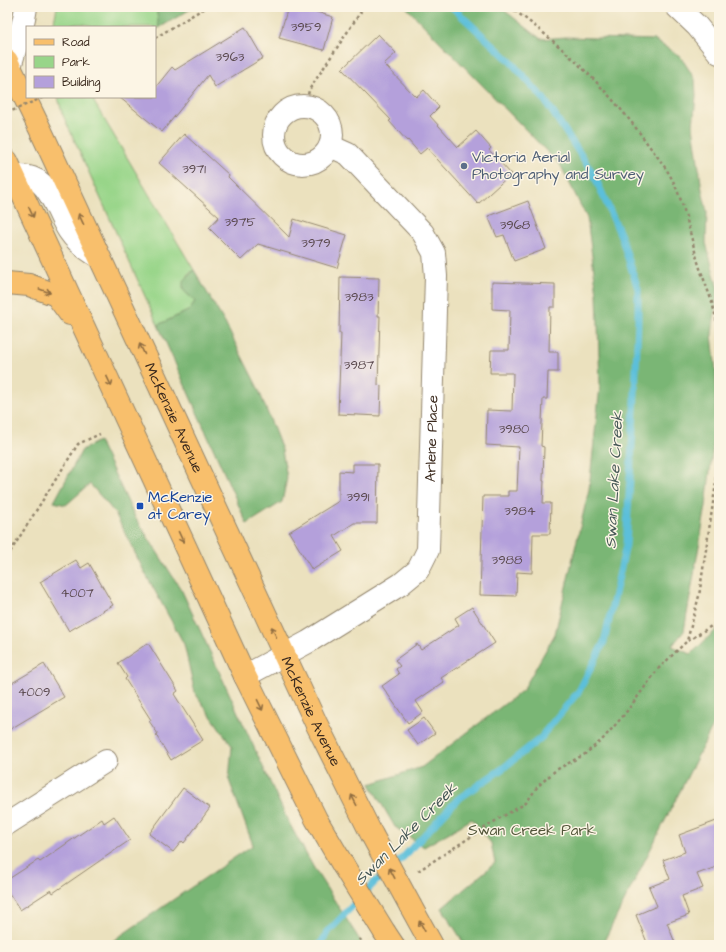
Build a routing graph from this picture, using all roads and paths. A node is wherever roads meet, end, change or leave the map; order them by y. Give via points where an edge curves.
1 (26, 7) edge
2 (206, 7) edge
3 (364, 7) edge
4 (510, 7) edge
5 (677, 7) edge
6 (156, 37) edge
7 (719, 53) edge
8 (8, 70) edge
9 (42, 98) edge
10 (306, 106) junction
11 (7, 113) edge
12 (330, 146) junction
13 (10, 172) edge
14 (99, 257) junction
15 (7, 283) edge
16 (719, 338) edge
17 (90, 340) junction
18 (100, 434) dead end
19 (719, 439) edge
20 (7, 557) edge
21 (719, 621) edge
22 (687, 641) junction
23 (284, 654) junction
24 (245, 676) junction
25 (106, 761) dead end
26 (7, 824) edge
27 (414, 874) dead end
28 (363, 937) dead end
29 (389, 939) edge
30 (356, 945) edge
31 (432, 945) edge

1 - 8 street
2 - 6 path
3 - 10 path via 309,90
4 - 16 path via 574,60 604,90 638,131 673,181 715,313
5 - 7 street
14 -> 8 main road, McKenzie Avenue
9 - 11 path, bridge
10 - 12 street via 319,110 328,120 332,133
10 - 12 street via 293,107 282,114 275,124 274,138 278,150 286,159 305,164 323,157
12 - 23 street, Arlene Place via 348,154 423,233 434,253 436,276 428,550 418,570 402,584
13 - 14 street via 35,180 45,188 54,200 68,230 82,247
13 -> 17 main road
23 -> 14 main road, McKenzie Avenue
15 -> 17 main road via 29,285 56,295
17 -> 24 main road
18 - 20 path via 78,444
19 - 22 path via 715,490 699,596
21 - 22 path
22 - 27 path via 659,668 602,740 585,754 556,770 538,786 526,803
23 - 24 street, Arlene Place
31 -> 23 main road, McKenzie Avenue, bridge via 372,835
24 -> 29 main road, bridge via 313,812
25 - 26 street
28 - 30 path

